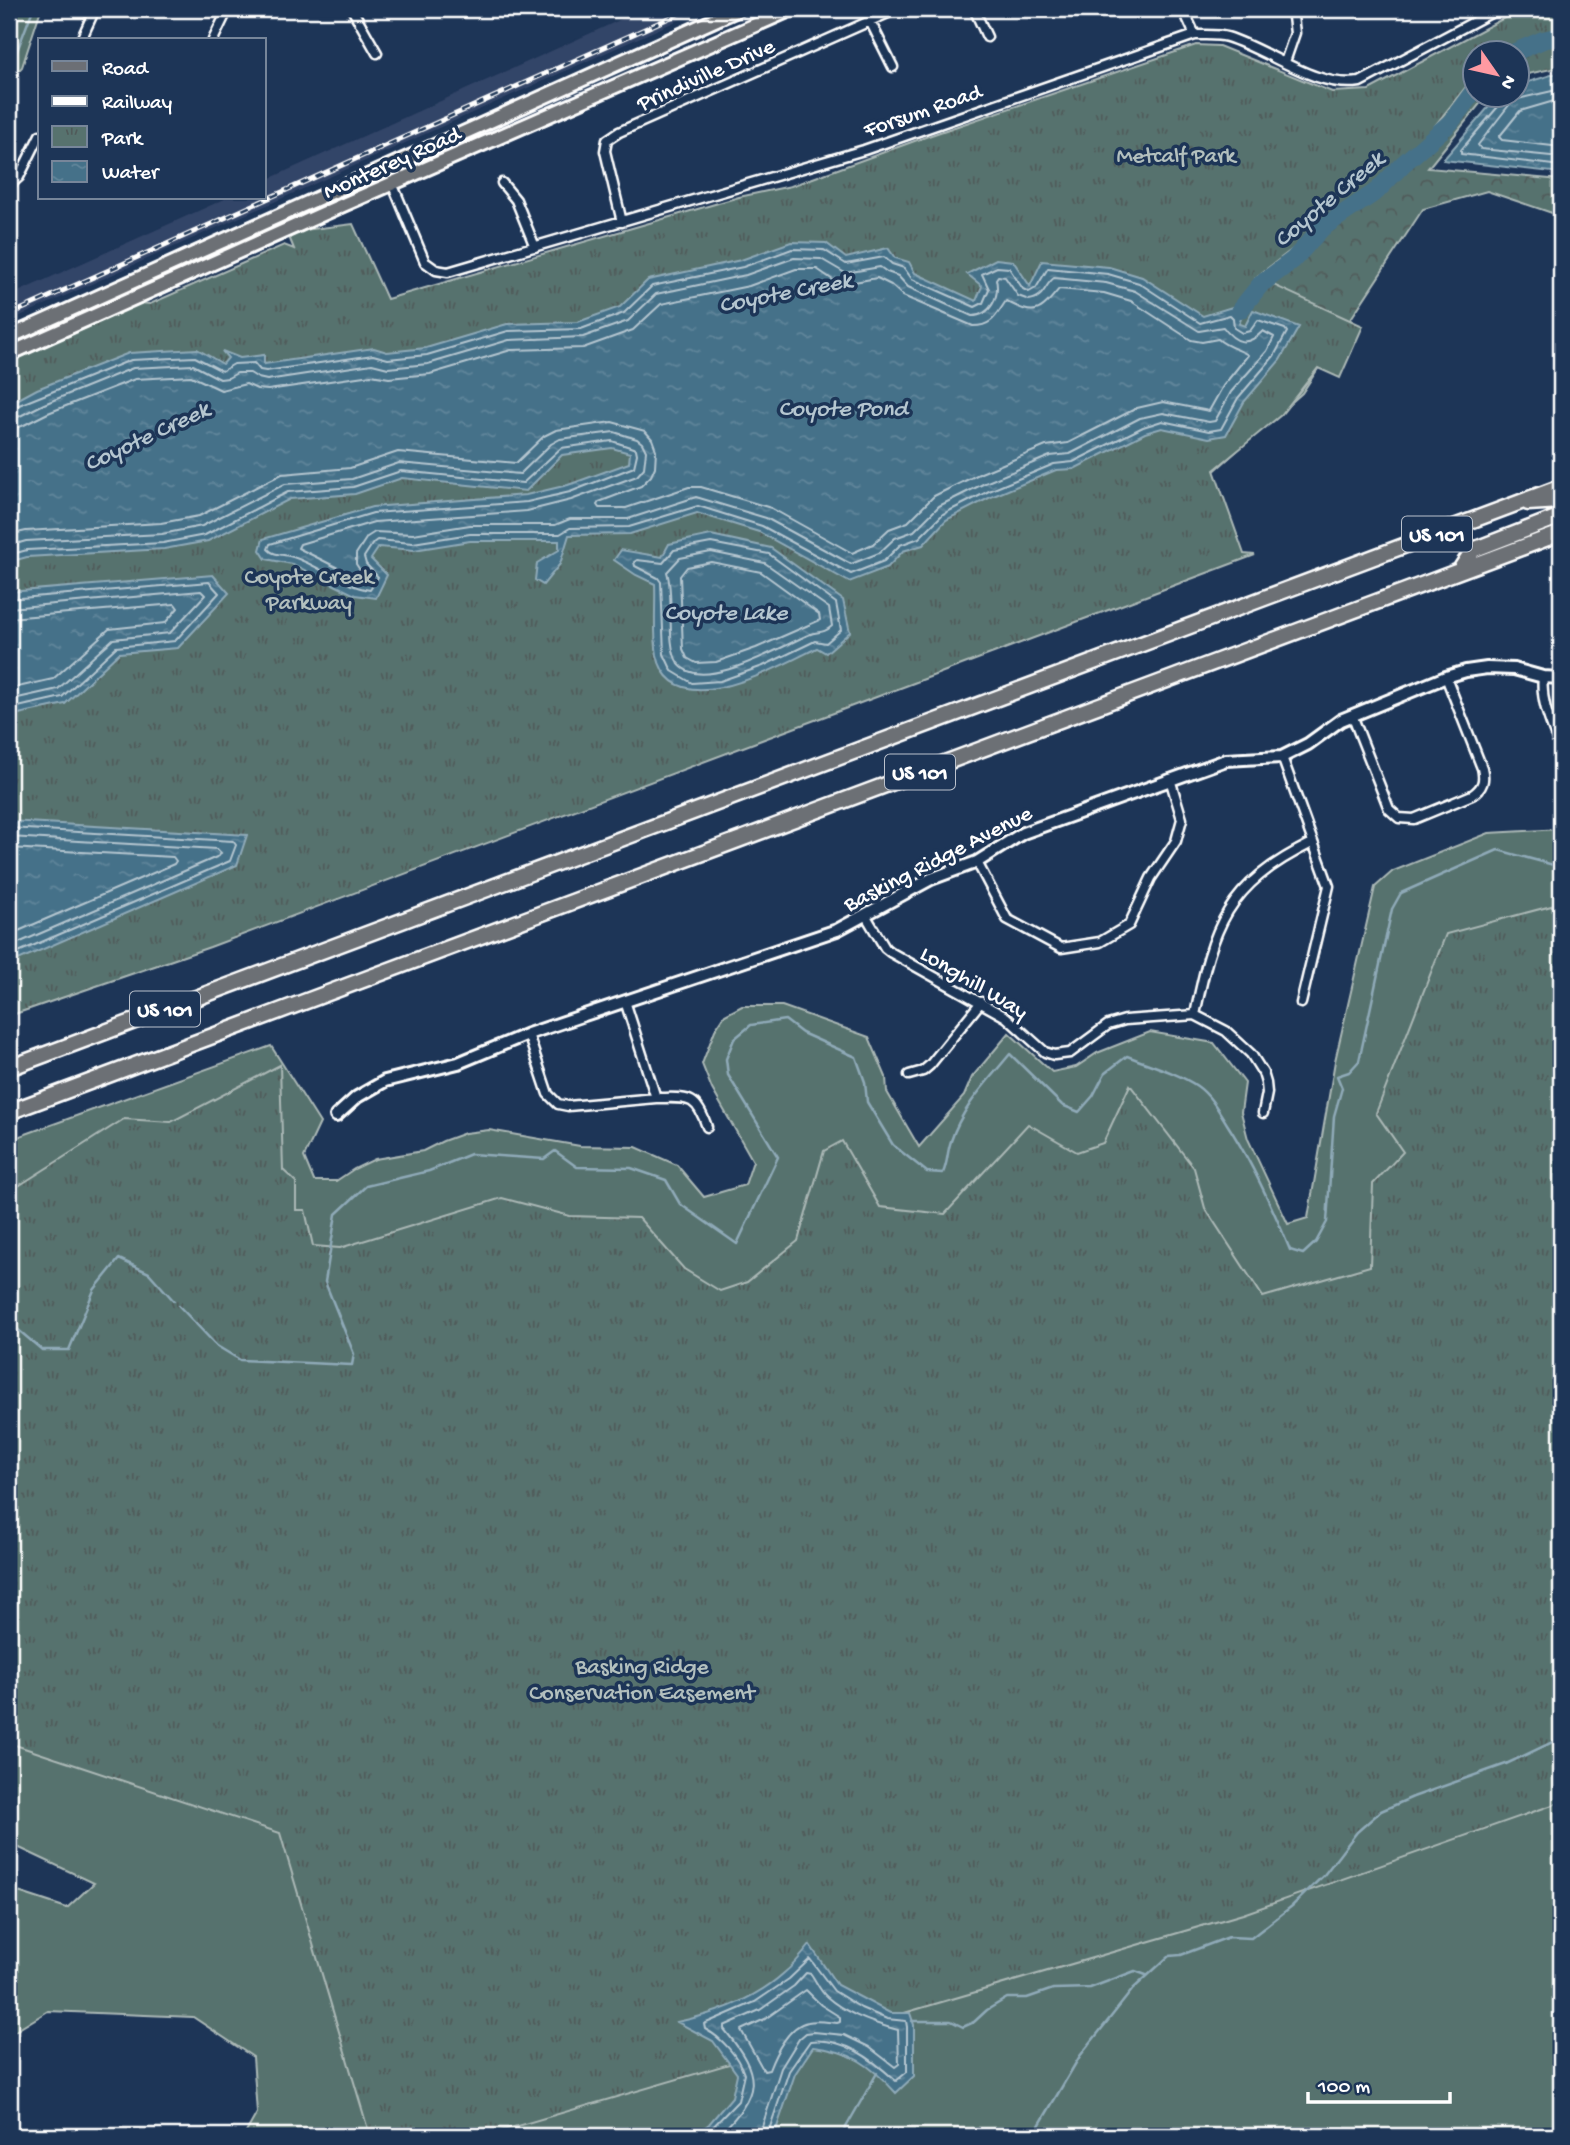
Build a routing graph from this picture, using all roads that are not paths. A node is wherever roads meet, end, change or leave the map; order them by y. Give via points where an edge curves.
1 (95, 9) edge
2 (228, 9) edge
3 (352, 9) edge
4 (739, 9) edge
5 (792, 9) edge
6 (897, 9) edge
7 (974, 9) edge
8 (1184, 9) edge
9 (1292, 9) edge
10 (1498, 9) edge
11 (870, 20) junction
12 (1195, 34) junction
13 (987, 37) dead end
14 (82, 38) edge
15 (214, 38) edge
16 (377, 53) dead end
17 (1285, 62) junction
18 (893, 67) dead end
19 (38, 139) edge
20 (392, 183) junction
21 (502, 183) dead end
22 (9, 186) edge
23 (622, 222) junction
24 (535, 247) junction
25 (9, 337) edge
26 (9, 354) edge
27 (1561, 487) edge
28 (1561, 501) edge
29 (1520, 503) junction
30 (1561, 516) edge
31 (1561, 533) edge
32 (1460, 570) junction
33 (1446, 677) junction
34 (1544, 677) junction
35 (1561, 678) edge
36 (1352, 715) junction
37 (1561, 750) edge
38 (1282, 757) junction
39 (1170, 779) junction
40 (1312, 843) junction
41 (977, 862) junction
42 (866, 916) junction
43 (625, 1001) junction
44 (981, 1002) junction
45 (1301, 1003) dead end
46 (1195, 1015) junction
47 (528, 1034) junction
48 (9, 1068) edge
49 (909, 1076) dead end
50 (656, 1098) junction
51 (9, 1112) edge
52 (1263, 1113) dead end
53 (335, 1116) dead end
54 (707, 1127) dead end

1 - 14 street
2 - 15 street
3 - 16 street
4 - 25 main road, Monterey Road
5 - 20 main road, Monterey Road
6 - 11 street, Prindiville Drive
7 - 13 street
8 - 12 street
9 - 17 street via 1295,33
10 - 17 street, Forsum Road via 1360,82 1347,84 1312,75
11 - 18 street
11 - 23 street, Prindiville Drive via 607,140 605,151
12 - 17 street, Forsum Road via 1225,36
12 - 23 street, Forsum Road via 864,150
19 - 22 street via 19,177
20 - 24 street, Forsum Road via 425,261 436,271 448,272
20 - 26 main road, Monterey Road
21 - 24 street via 516,200
23 - 24 street, Forsum Road
27 - 29 highway, US 101
28 - 29 highway
29 - 48 highway, US 101
30 - 32 highway via 1473,550
31 - 32 highway, US 101
32 - 51 highway, US 101
33 - 34 street, Basking Ridge Avenue via 1487,668
33 - 36 street, Basking Ridge Avenue
33 - 36 street via 1484,776 1479,791 1425,814 1406,820 1393,815
34 - 35 street, Basking Ridge Avenue
34 - 37 street via 1545,708
36 - 38 street, Basking Ridge Avenue
38 - 39 street, Basking Ridge Avenue via 1226,760
38 - 40 street
39 - 41 street, Basking Ridge Avenue via 1023,833
39 - 41 street via 1182,819 1176,841 1151,878 1129,925 1100,942 1061,948 1007,919
40 - 45 street via 1329,892
40 - 46 street via 1260,874 1232,905 1214,937
41 - 42 street, Basking Ridge Avenue via 931,879
42 - 43 street, Basking Ridge Avenue via 837,930
42 - 44 street, Longhill Way via 890,952
43 - 47 street, Basking Ridge Avenue
43 - 50 street
44 - 46 street, Longhill Way via 1054,1055 1070,1053 1108,1026 1125,1020
44 - 49 street via 930,1065
46 - 52 street via 1226,1031 1251,1054 1266,1083
47 - 50 street via 548,1094 558,1104
47 - 53 street, Basking Ridge Avenue via 457,1063 385,1081
50 - 54 street via 694,1102

